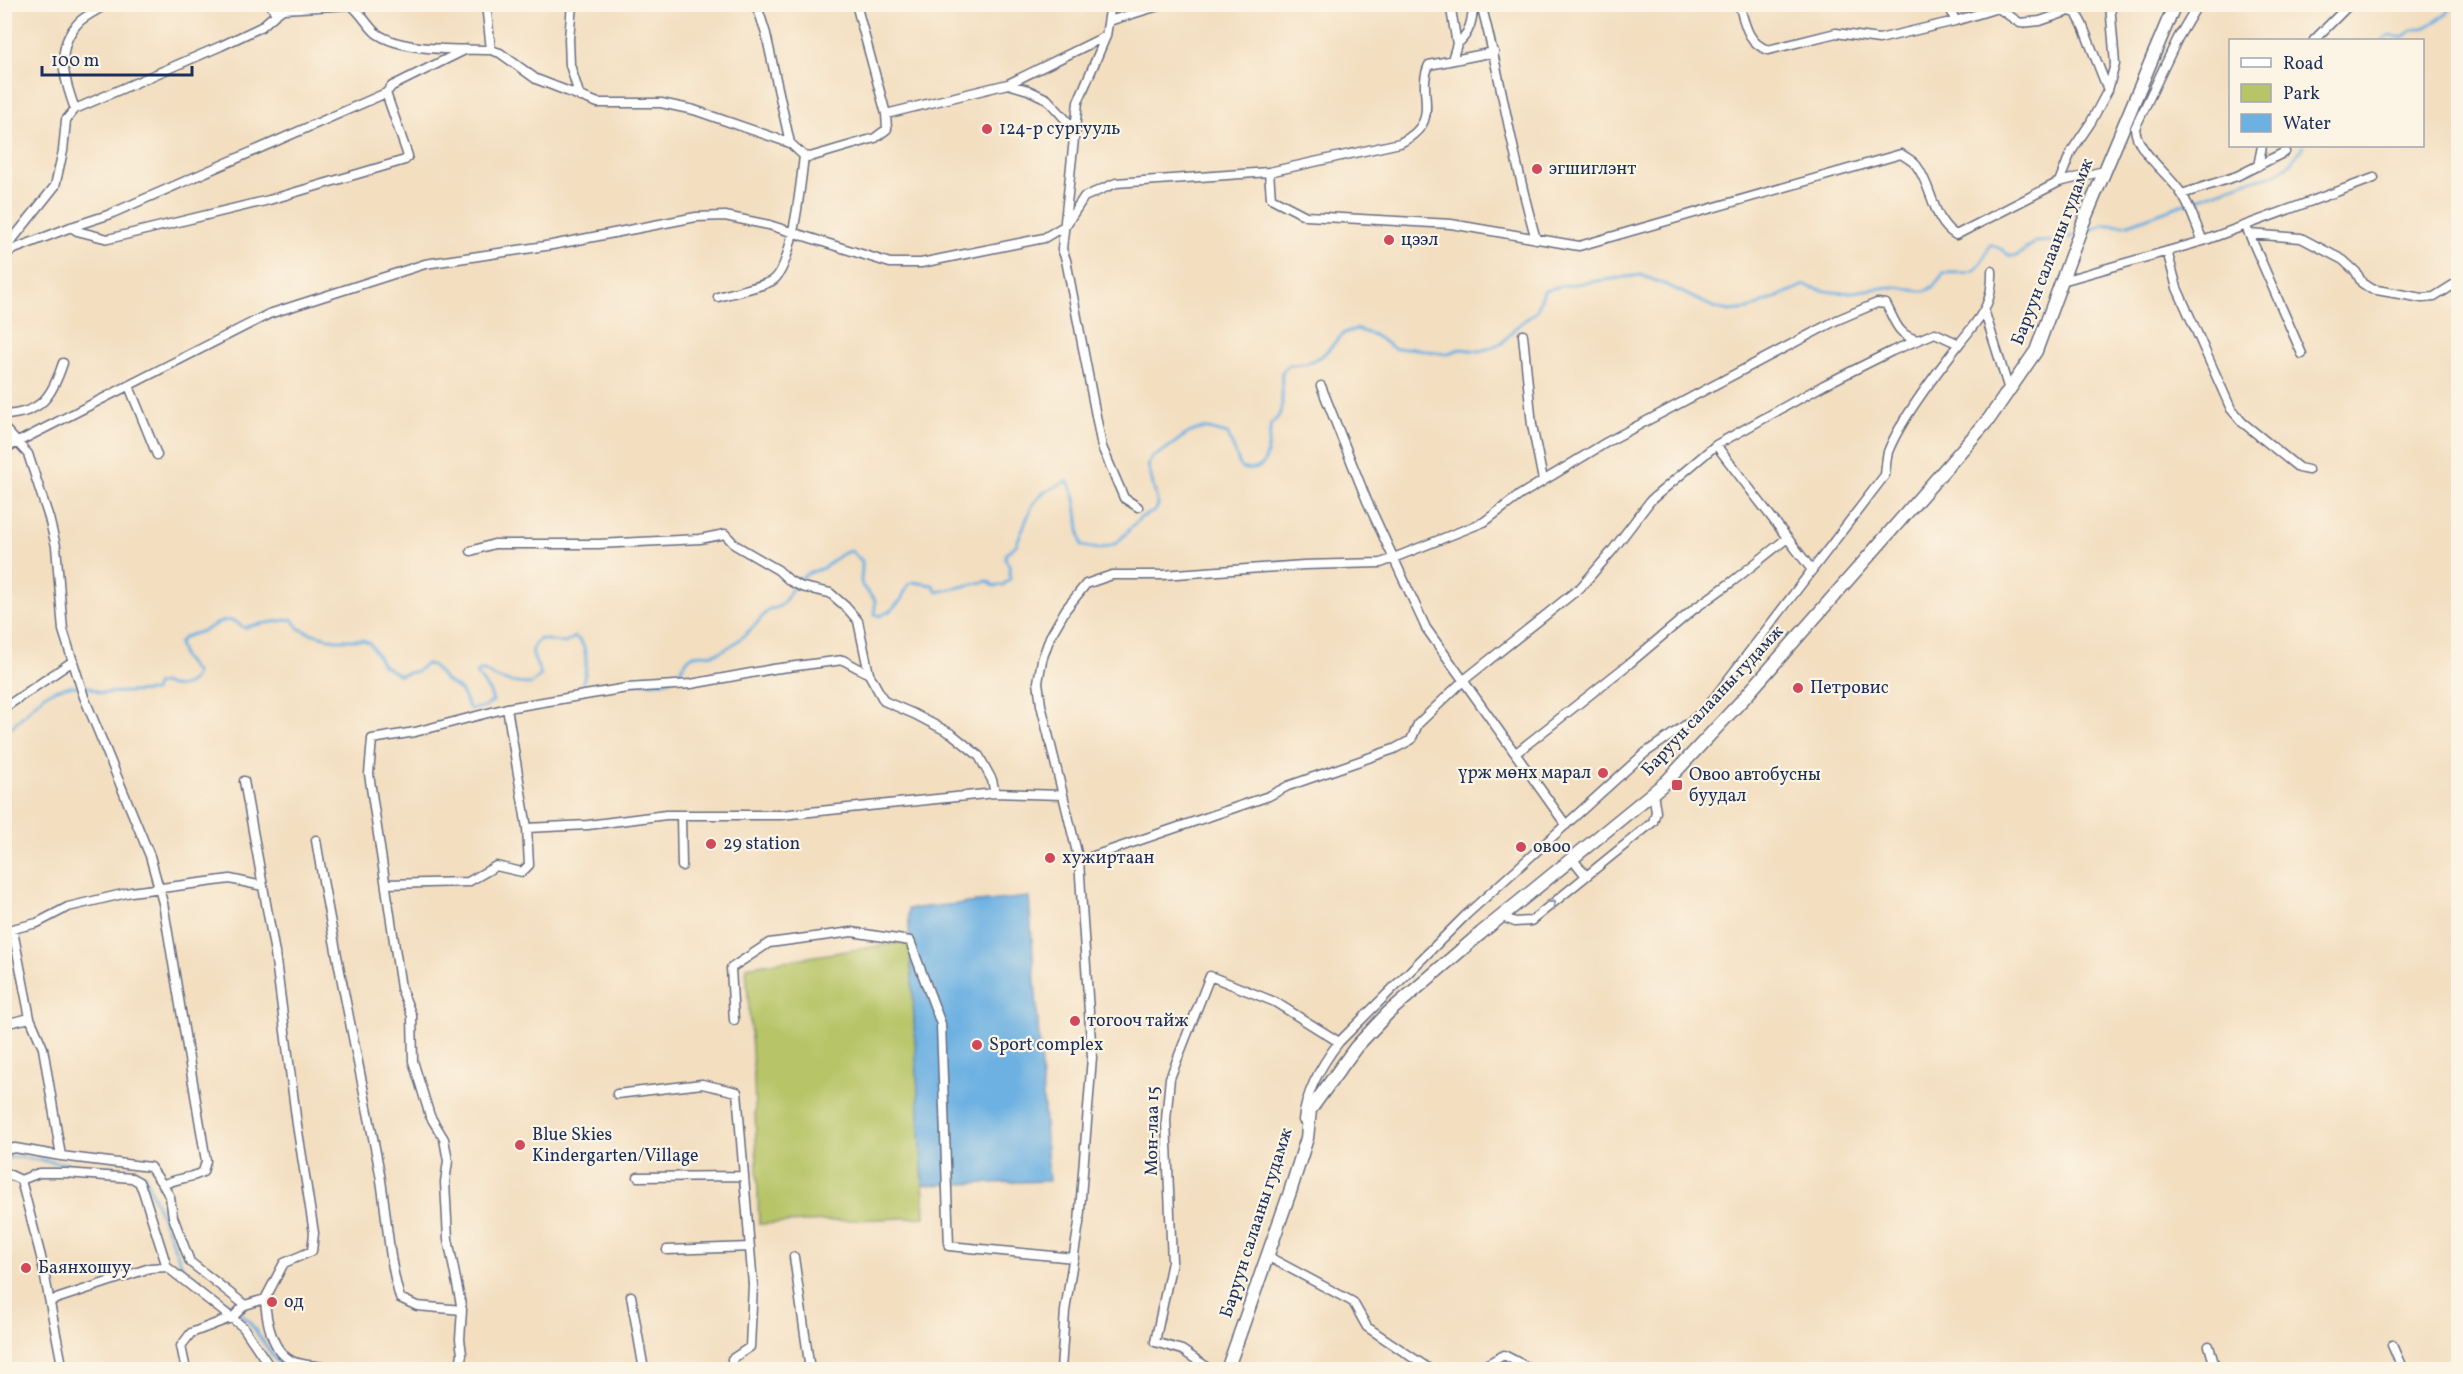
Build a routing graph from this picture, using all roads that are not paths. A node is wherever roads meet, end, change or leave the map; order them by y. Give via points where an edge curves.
1 (99, 4) edge
2 (107, 4) edge
3 (270, 4) edge
4 (486, 4) edge
5 (572, 4) edge
6 (754, 4) edge
7 (856, 4) edge
8 (1111, 4) edge
9 (1165, 4) edge
10 (1450, 4) edge
11 (1473, 4) edge
12 (1482, 4) edge
13 (1739, 4) edge
14 (1949, 4) edge
15 (2086, 4) edge
16 (2110, 4) edge
17 (2175, 4) edge
18 (2198, 4) edge
19 (2350, 4) edge
20 (2076, 13) junction
21 (276, 14) junction
22 (79, 21) junction
23 (1108, 21) junction
24 (1955, 21) junction
25 (1106, 36) junction
26 (2315, 39) edge
27 (1457, 44) junction
28 (467, 49) junction
29 (491, 50) junction
30 (1494, 52) junction
31 (1452, 60) junction
32 (1008, 84) junction
33 (2108, 90) junction
34 (386, 93) junction
35 (580, 97) junction
36 (75, 109) junction
37 (886, 114) junction
38 (1076, 131) junction
39 (790, 143) junction
40 (2262, 147) edge
41 (2285, 152) dead end
42 (804, 156) junction
43 (2258, 166) junction
44 (2104, 171) junction
45 (1269, 172) junction
46 (2374, 178) dead end
47 (2060, 182) junction
48 (2182, 194) junction
49 (1066, 225) junction
50 (71, 227) junction
51 (2247, 230) junction
52 (794, 233) junction
53 (1536, 239) junction
54 (2203, 241) junction
55 (4, 251) edge
56 (2166, 251) junction
57 (1992, 271) dead end
58 (2062, 281) junction
59 (2458, 282) edge
60 (718, 297) dead end
61 (1985, 313) junction
62 (1523, 335) dead end
63 (1920, 340) junction
64 (1959, 344) junction
65 (2302, 354) dead end
66 (63, 363) dead end
67 (129, 386) junction
68 (1321, 386) dead end
69 (2009, 390) junction
70 (4, 415) edge
71 (4, 428) edge
72 (18, 442) junction
73 (1716, 445) junction
74 (4, 449) edge
75 (156, 455) dead end
76 (2308, 470) dead end
77 (1543, 480) junction
78 (1138, 507) dead end
79 (1786, 538) junction
80 (471, 551) dead end
81 (1392, 558) junction
82 (1812, 570) junction
83 (73, 661) junction
84 (869, 674) junction
85 (1464, 680) junction
86 (4, 708) edge
87 (507, 708) junction
88 (1516, 753) junction
89 (244, 781) dead end
90 (1653, 792) junction
91 (995, 793) junction
92 (1063, 795) junction
93 (681, 816) junction
94 (1566, 825) junction
95 (527, 828) junction
96 (316, 840) dead end
97 (1571, 857) junction
98 (1079, 861) junction
99 (681, 866) dead end
100 (1586, 876) junction
101 (386, 884) junction
102 (263, 886) junction
103 (159, 888) junction
104 (1500, 916) junction
105 (9, 931) edge
106 (30, 1018) junction
107 (734, 1020) dead end
108 (4, 1024) edge
109 (1339, 1042) junction
110 (617, 1094) dead end
111 (4, 1150) edge
112 (61, 1156) junction
113 (1299, 1165) junction
114 (4, 1172) edge
115 (744, 1176) junction
116 (638, 1177) dead end
117 (21, 1180) junction
118 (162, 1185) junction
119 (750, 1247) junction
120 (667, 1250) dead end
121 (1267, 1256) junction
122 (794, 1257) dead end
123 (1074, 1257) junction
124 (167, 1267) junction
125 (631, 1296) dead end
126 (265, 1299) junction
127 (50, 1301) junction
128 (462, 1310) junction
129 (239, 1312) junction
130 (2391, 1345) dead end
131 (2209, 1346) dead end
132 (63, 1370) edge
133 (186, 1370) edge
134 (272, 1370) edge
135 (343, 1370) edge
136 (434, 1370) edge
137 (644, 1370) edge
138 (733, 1370) edge
139 (810, 1370) edge
140 (1061, 1370) edge
141 (1203, 1370) edge
142 (1227, 1370) edge
143 (1431, 1370) edge
144 (1476, 1370) edge
145 (1533, 1370) edge
146 (2216, 1370) edge
147 (2403, 1370) edge

1 - 22 street via 96,11
2 - 22 street
3 - 21 street
4 - 29 street
5 - 35 street via 570,65
6 - 39 street via 766,34
7 - 37 street
8 - 23 street
9 - 23 street
10 - 27 street
11 - 27 street via 1465,38
12 - 30 street
13 - 24 street via 1753,41 1768,50 1836,33 1879,39
14 - 24 street
15 - 20 street
16 - 33 street via 2115,64
17 - 44 main road, Баруун салааны гудамж
18 - 48 street via 2135,128 2135,136 2144,149
19 - 26 street
20 - 24 street via 2069,10 2040,21 2020,23 1998,8
20 - 33 street
21 - 28 street via 283,9 351,5 375,32 392,41
21 - 36 street via 261,27 222,46
22 - 36 street via 63,47 63,77
23 - 25 street
25 - 32 street
25 - 38 street via 1078,102
27 - 31 street
28 - 29 street
28 - 34 street via 392,86
29 - 35 street via 536,79
30 - 31 street
30 - 53 street via 1521,189
31 - 45 street via 1429,64 1425,72 1427,104 1415,135 1400,143
32 - 37 street
32 - 38 street via 1047,99
33 - 47 street via 2071,152
34 - 50 street via 108,215
34 - 50 street via 408,156 405,160 269,200 108,239
35 - 39 street via 598,103 661,103 694,110
36 - 55 street via 66,120 56,186
37 - 42 street via 887,129 875,138
38 - 49 street
39 - 42 street
40 - 43 street
41 - 43 street
42 - 52 street
43 - 48 street
44 - 47 street
44 - 58 main road, Баруун салааны гудамж
45 - 49 street via 1116,183 1084,197
45 - 53 street via 1271,198 1305,216 1451,224
46 - 51 street
47 - 53 street via 1956,235 1941,221 1916,164 1901,154 1579,246
48 - 54 street
49 - 52 street via 1044,238 907,265
49 - 78 street via 1062,249 1102,447 1124,498
50 - 55 street
51 - 54 street
51 - 59 street via 2301,238 2343,260 2371,289 2422,298 2434,297
51 - 65 street
52 - 60 street via 780,273 772,281
52 - 67 street via 725,216 696,217 425,264 268,314
54 - 56 street
56 - 58 street
56 - 76 street via 2177,288 2231,409 2299,468
57 - 61 street
58 - 69 main road, Баруун салааны гудамж via 2036,351
61 - 64 street
61 - 69 street
62 - 77 street via 1532,424
63 - 64 street via 1935,333
63 - 73 street via 1798,398
63 - 77 street via 1899,331 1886,304 1877,303 1607,442
64 - 82 street via 1897,432 1887,455 1886,475
66 - 70 street via 55,387 43,403 19,414
67 - 72 street
67 - 75 street
68 - 81 street
69 - 90 main road, Баруун салааны гудамж via 1989,419 1764,675
71 - 72 street
72 - 74 street
72 - 83 street via 28,454 56,546 63,630
73 - 79 street
73 - 85 street via 1651,500 1581,587
77 - 81 street via 1484,522
79 - 82 street
79 - 88 street
80 - 84 street via 494,544 598,544 700,539 725,534 735,545 790,581 830,593 858,621
81 - 85 street via 1426,628
81 - 92 street via 1381,563 1162,576 1112,575 1086,584 1050,637 1038,682
82 - 94 street via 1707,707 1645,753
83 - 86 street
83 - 103 street via 82,693 147,847
84 - 87 street via 843,660
84 - 91 street via 884,701 952,734 979,756
85 - 88 street
85 - 98 street via 1418,724 1411,740 1394,749
87 - 95 street
87 - 101 street via 372,739 369,774
88 - 94 street
89 - 102 street
90 - 97 main road, Баруун салааны гудамж
90 - 100 street via 1653,822
91 - 92 street
91 - 93 street via 781,814
92 - 98 street
93 - 95 street
93 - 99 street
94 - 109 street via 1458,922
95 - 101 street via 529,865 522,872 496,866 468,882
96 - 128 street via 334,951 383,1191 394,1280 400,1298 417,1306
97 - 100 street
97 - 104 main road, Баруун салааны гудамж
98 - 123 street via 1092,1057
104 -> 100 street via 1515,922 1531,921
101 - 128 street via 401,988 412,1016 412,1061 430,1116 444,1140 448,1161 448,1239
102 - 103 street via 230,879
102 - 126 street via 314,1233 312,1251 284,1263
103 - 105 street via 68,907 37,924
103 - 118 street via 206,1161 203,1172
104 - 113 main road, Баруун салааны гудамж via 1388,1013 1356,1047 1310,1110
105 - 106 street
106 - 108 street
106 - 112 street via 43,1048
107 - 123 street via 731,968 770,943 852,932 910,941 941,1024 949,1246
109 - 113 street via 1305,1101
109 - 141 street, Мон-лаа 15 via 1275,1002 1210,976 1170,1078 1166,1120 1172,1262 1155,1342 1182,1350 1204,1365
110 - 115 street via 702,1084 737,1092
111 - 112 street via 15,1148
112 - 118 street via 150,1167
113 - 121 main road, Баруун салааны гудамж
114 - 117 street
115 - 116 street
115 - 119 street
117 - 124 street via 39,1173 66,1173 132,1178 139,1182
117 - 127 street
118 - 129 street via 170,1197 173,1217 190,1262
119 - 120 street
119 - 138 street via 750,1347 732,1359
121 - 142 main road, Баруун салааны гудамж
121 - 143 street via 1353,1302 1367,1326
122 - 139 street
123 - 140 street
124 - 127 street via 150,1268
124 - 129 street
125 - 137 street
126 - 129 street
126 - 135 street via 266,1320 280,1350 292,1361
127 - 132 street
128 - 136 street via 460,1366
129 - 133 street via 191,1334 181,1346
129 - 134 street via 243,1327
130 - 147 street
131 - 146 street
144 - 145 street via 1504,1355

